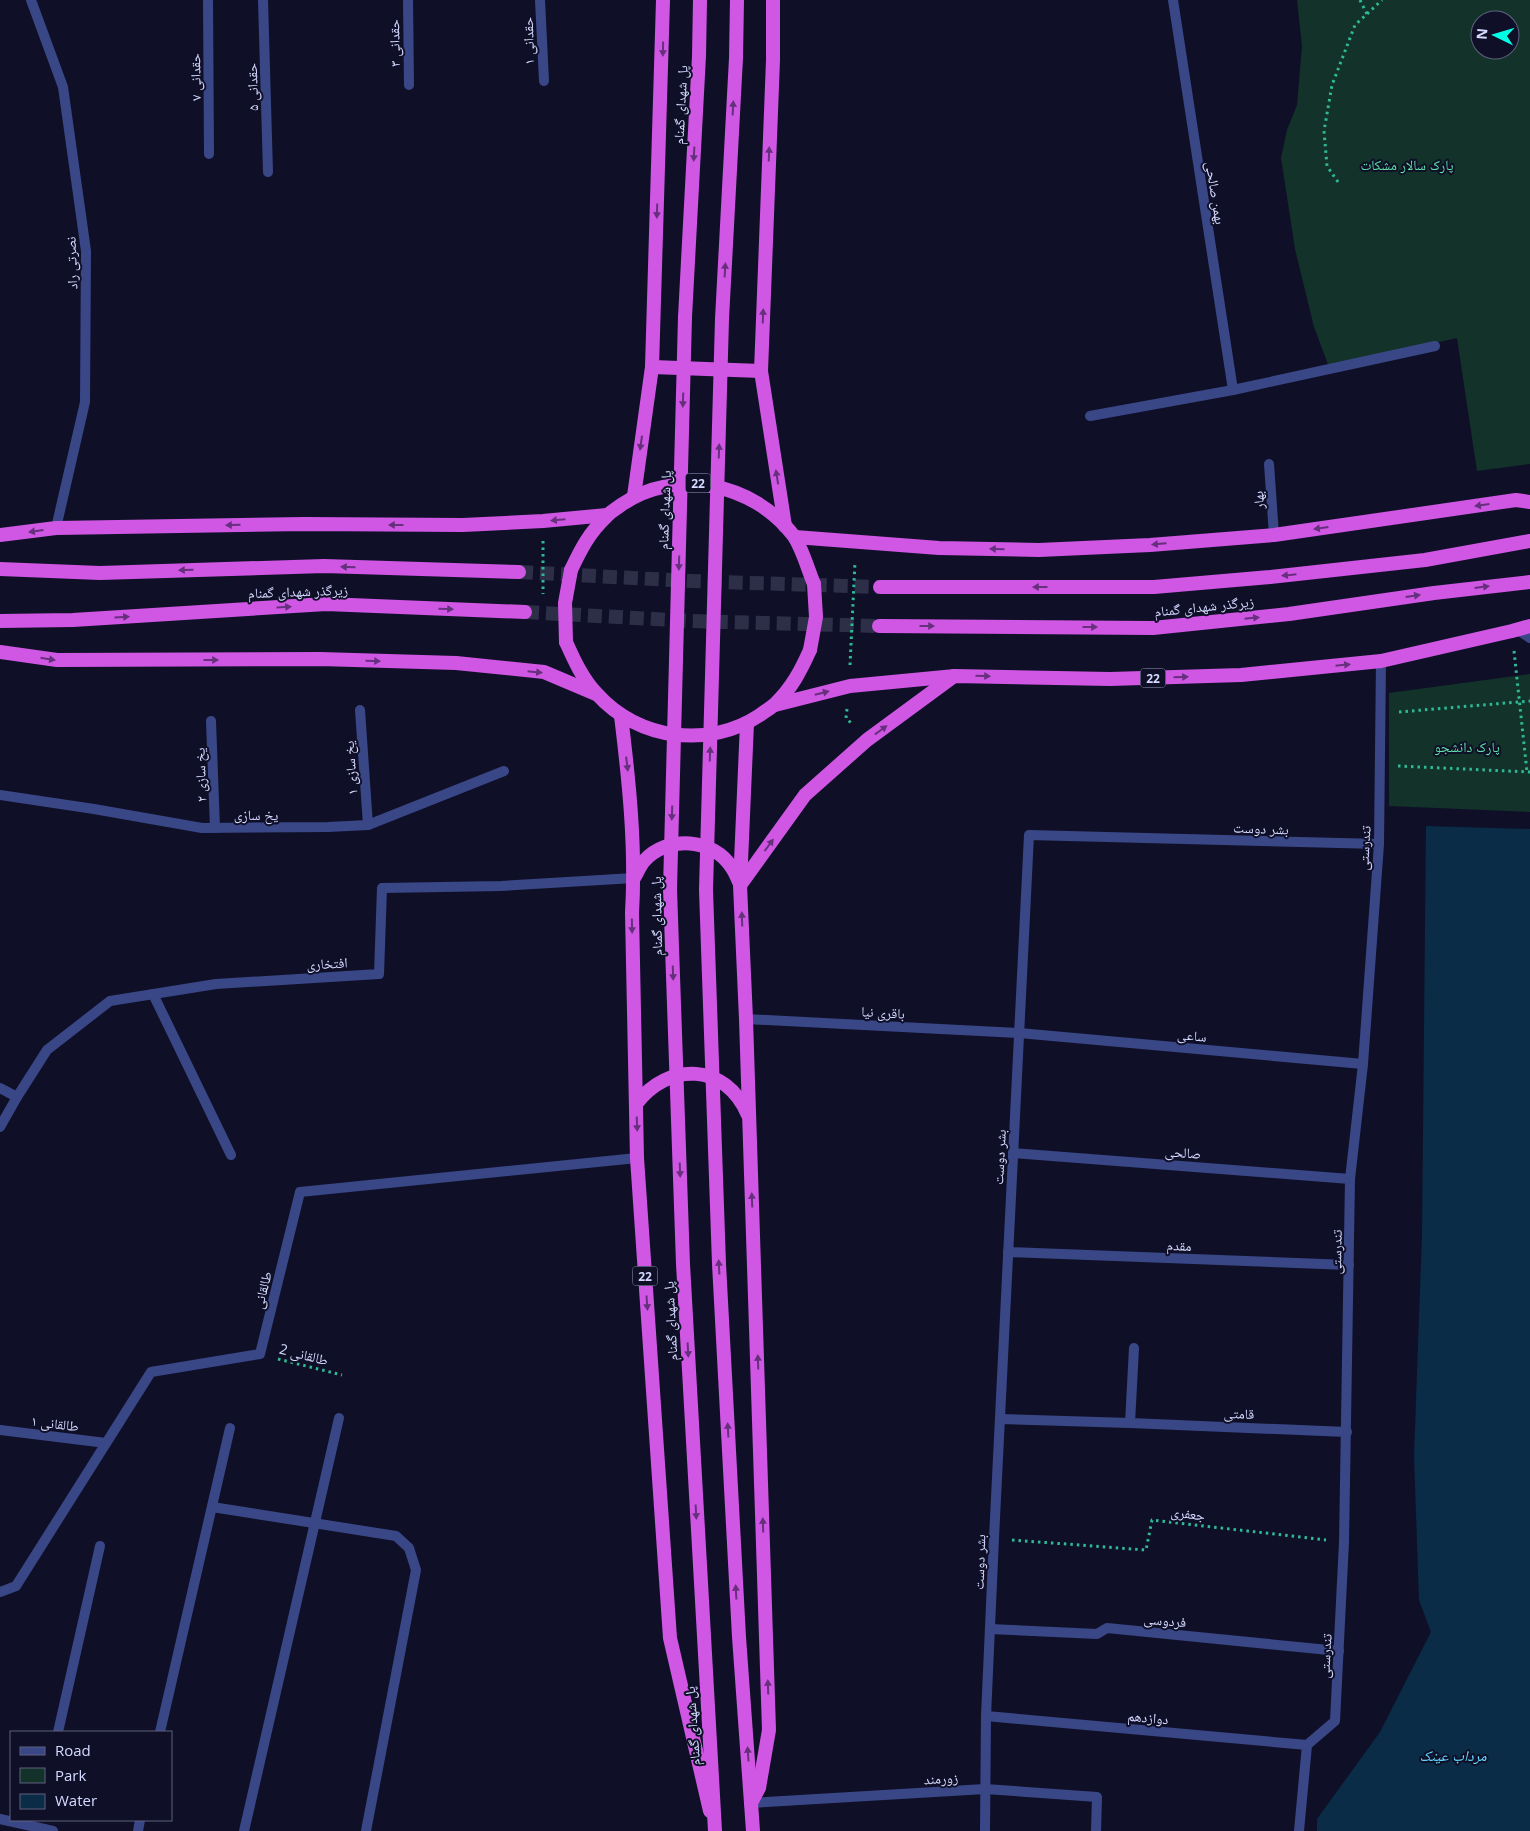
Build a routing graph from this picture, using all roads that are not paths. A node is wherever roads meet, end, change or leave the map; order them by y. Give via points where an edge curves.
1 (30, 0) edge
2 (208, 0) edge
3 (263, 0) edge
4 (408, 0) edge
5 (540, 0) edge
6 (663, 0) edge
7 (700, 0) edge
8 (737, 0) edge
9 (773, 0) edge
10 (1173, 0) edge
11 (544, 81) dead end
12 (409, 85) dead end
13 (209, 154) dead end
14 (268, 172) dead end
15 (1435, 346) dead end
16 (652, 367) junction
17 (761, 371) junction
18 (1233, 390) junction
19 (1090, 416) dead end
20 (1269, 464) dead end
21 (634, 496) junction
22 (1530, 502) edge
23 (607, 515) junction
24 (785, 526) junction
25 (56, 528) junction
26 (1274, 534) junction
27 (0, 536) edge
28 (795, 537) junction
29 (1530, 541) edge
30 (0, 569) edge
31 (519, 572) tunnel mouth
32 (1530, 582) edge
33 (880, 587) tunnel mouth
34 (525, 612) tunnel mouth
35 (0, 621) edge
36 (879, 626) tunnel mouth
37 (1523, 631) edge
38 (0, 652) edge
39 (1381, 661) junction
40 (955, 676) junction
41 (596, 694) junction
42 (775, 705) junction
43 (360, 710) dead end
44 (621, 716) junction
45 (212, 721) dead end
46 (747, 723) junction
47 (504, 770) dead end
48 (0, 795) edge
49 (368, 825) junction
50 (215, 828) junction
51 (1379, 844) junction
52 (634, 878) junction
53 (740, 885) junction
54 (153, 994) junction
55 (746, 1018) junction
56 (1018, 1033) junction
57 (1363, 1064) junction
58 (0, 1088) edge
59 (17, 1096) junction
60 (636, 1104) junction
61 (750, 1118) junction
62 (0, 1127) edge
63 (1013, 1153) junction
64 (231, 1155) dead end
65 (637, 1158) junction
66 (1350, 1179) junction
67 (1008, 1252) junction
68 (1349, 1265) junction
69 (1134, 1348) dead end
70 (339, 1418) dead end
71 (1000, 1420) junction
72 (1130, 1423) junction
73 (230, 1428) dead end
74 (0, 1430) edge
75 (1346, 1432) junction
76 (106, 1443) junction
77 (212, 1507) junction
78 (315, 1523) junction
79 (100, 1546) dead end
80 (0, 1592) edge
81 (990, 1629) junction
82 (1339, 1651) junction
83 (986, 1716) junction
84 (58, 1731) edge
85 (160, 1731) edge
86 (1307, 1745) junction
87 (985, 1790) junction
88 (751, 1803) junction
89 (15, 1821) edge
90 (38, 1824) edge
91 (53, 1831) edge
92 (244, 1831) edge
93 (366, 1831) edge
94 (715, 1831) edge
95 (753, 1831) edge
96 (985, 1831) edge
97 (1096, 1831) edge
98 (1299, 1831) edge

1 - 25 street, نصرتی راد via 63,88 86,252 85,402
2 - 13 street, حقدانی ۷
3 - 14 street, حقدانی ۵
4 - 12 street, حقدانی ۳
5 - 11 street, حقدانی ۱
6 -> 16 highway
7 -> 94 highway, پل شهدای گمنام, bridge via 685,317 670,889 683,1264
88 -> 8 highway, bridge via 719,1264 706,890 722,319
17 -> 9 highway
10 - 18 street, بهمن صالحی
15 - 18 street
16 - 17 highway
16 -> 21 highway
24 -> 17 highway
18 - 19 street
20 - 26 street, بهار
21 - 23 highway, 22
21 - 24 highway, 22 via 665,486 698,483 730,490 760,504
22 -> 26 highway via 1516,500
23 -> 25 highway via 463,526 304,524
23 - 41 highway, 22, bridge via 585,540 571,570 564,603 566,642
24 - 28 highway, 22
25 -> 27 highway
26 -> 28 highway via 1150,545 1039,550 939,548
28 - 42 highway, 22, bridge via 814,584 816,617 810,650 796,680
29 -> 33 highway, زیرگذر شهدای گمنام via 1425,560 1270,578 1154,587
31 -> 30 highway, زیرگذر شهدای گمنام via 324,566 100,573
36 -> 32 highway, زیرگذر شهدای گمنام via 1154,628
35 -> 34 highway, زیرگذر شهدای گمنام via 73,620 326,604
37 - 39 highway, 22
38 -> 41 highway via 57,660 320,659 456,663 544,672
40 -> 39 highway, 22 via 1110,679 1232,675
39 - 51 street, تندرستی
42 -> 40 highway, 22 via 850,686
53 -> 40 highway via 806,795 867,740
41 - 44 highway, 22
42 - 46 highway, 22
43 - 49 street, یخ سازی ۱
44 - 46 highway, 22 via 651,730 683,736 716,734
44 -> 52 highway, 22 via 630,788
45 - 50 street, یخ سازی ۲
46 - 53 highway
47 - 49 street, یخ سازی
48 - 50 street, یخ سازی
49 - 50 street, یخ سازی
51 - 56 street, بشر دوست via 1029,835
51 - 57 street, تندرستی
52 - 53 highway via 644,861 660,849 679,843 699,844 718,853 732,866
52 - 54 street, افتخاری via 502,886 382,888 379,974 216,984
52 -> 60 highway, 22
55 -> 53 highway
54 - 59 street, افتخاری via 110,1001 47,1050
54 - 64 street
55 - 56 street, باقری نیا
55 - 61 highway
56 - 57 street, ساعی
56 - 63 street, بشر دوست
57 - 66 street, تندرستی
58 - 59 street
59 - 62 street, افتخاری
60 - 61 highway via 665,1079 691,1073 707,1076 734,1091
60 -> 65 highway, 22
88 -> 61 highway via 759,1788 770,1730
63 - 66 street, صالحی
63 - 67 street, بشر دوست
65 - 76 street, طالقانی via 300,1192 260,1354 151,1372
65 -> 94 highway, 22 via 670,1638
66 - 68 street, تندرستی
67 - 68 street, مقدم
67 - 71 street, بشر دوست
68 - 75 street, تندرستی
69 - 72 street
70 - 78 street
71 - 72 street, قامتی
71 - 81 street, بشر دوست
72 - 75 street, قامتی
73 - 77 street
74 - 76 street, طالقانی ۱
75 - 82 street, تندرستی
76 - 80 street via 16,1586
77 - 78 street
77 - 85 street
78 - 92 street
78 - 93 street via 396,1536 410,1548 416,1570
79 - 84 street
81 - 82 street, فردوسی via 1097,1634 1107,1628
81 - 83 street, بشر دوست
82 - 86 street, تندرستی via 1335,1721
83 - 86 street, دوازدهم
83 - 87 street, بشر دوست
86 - 98 street
87 - 88 street, زورمند
87 - 96 street, بشر دوست
87 - 97 street, زورمند via 1098,1797
88 - 95 highway
89 - 90 street
90 - 91 street

